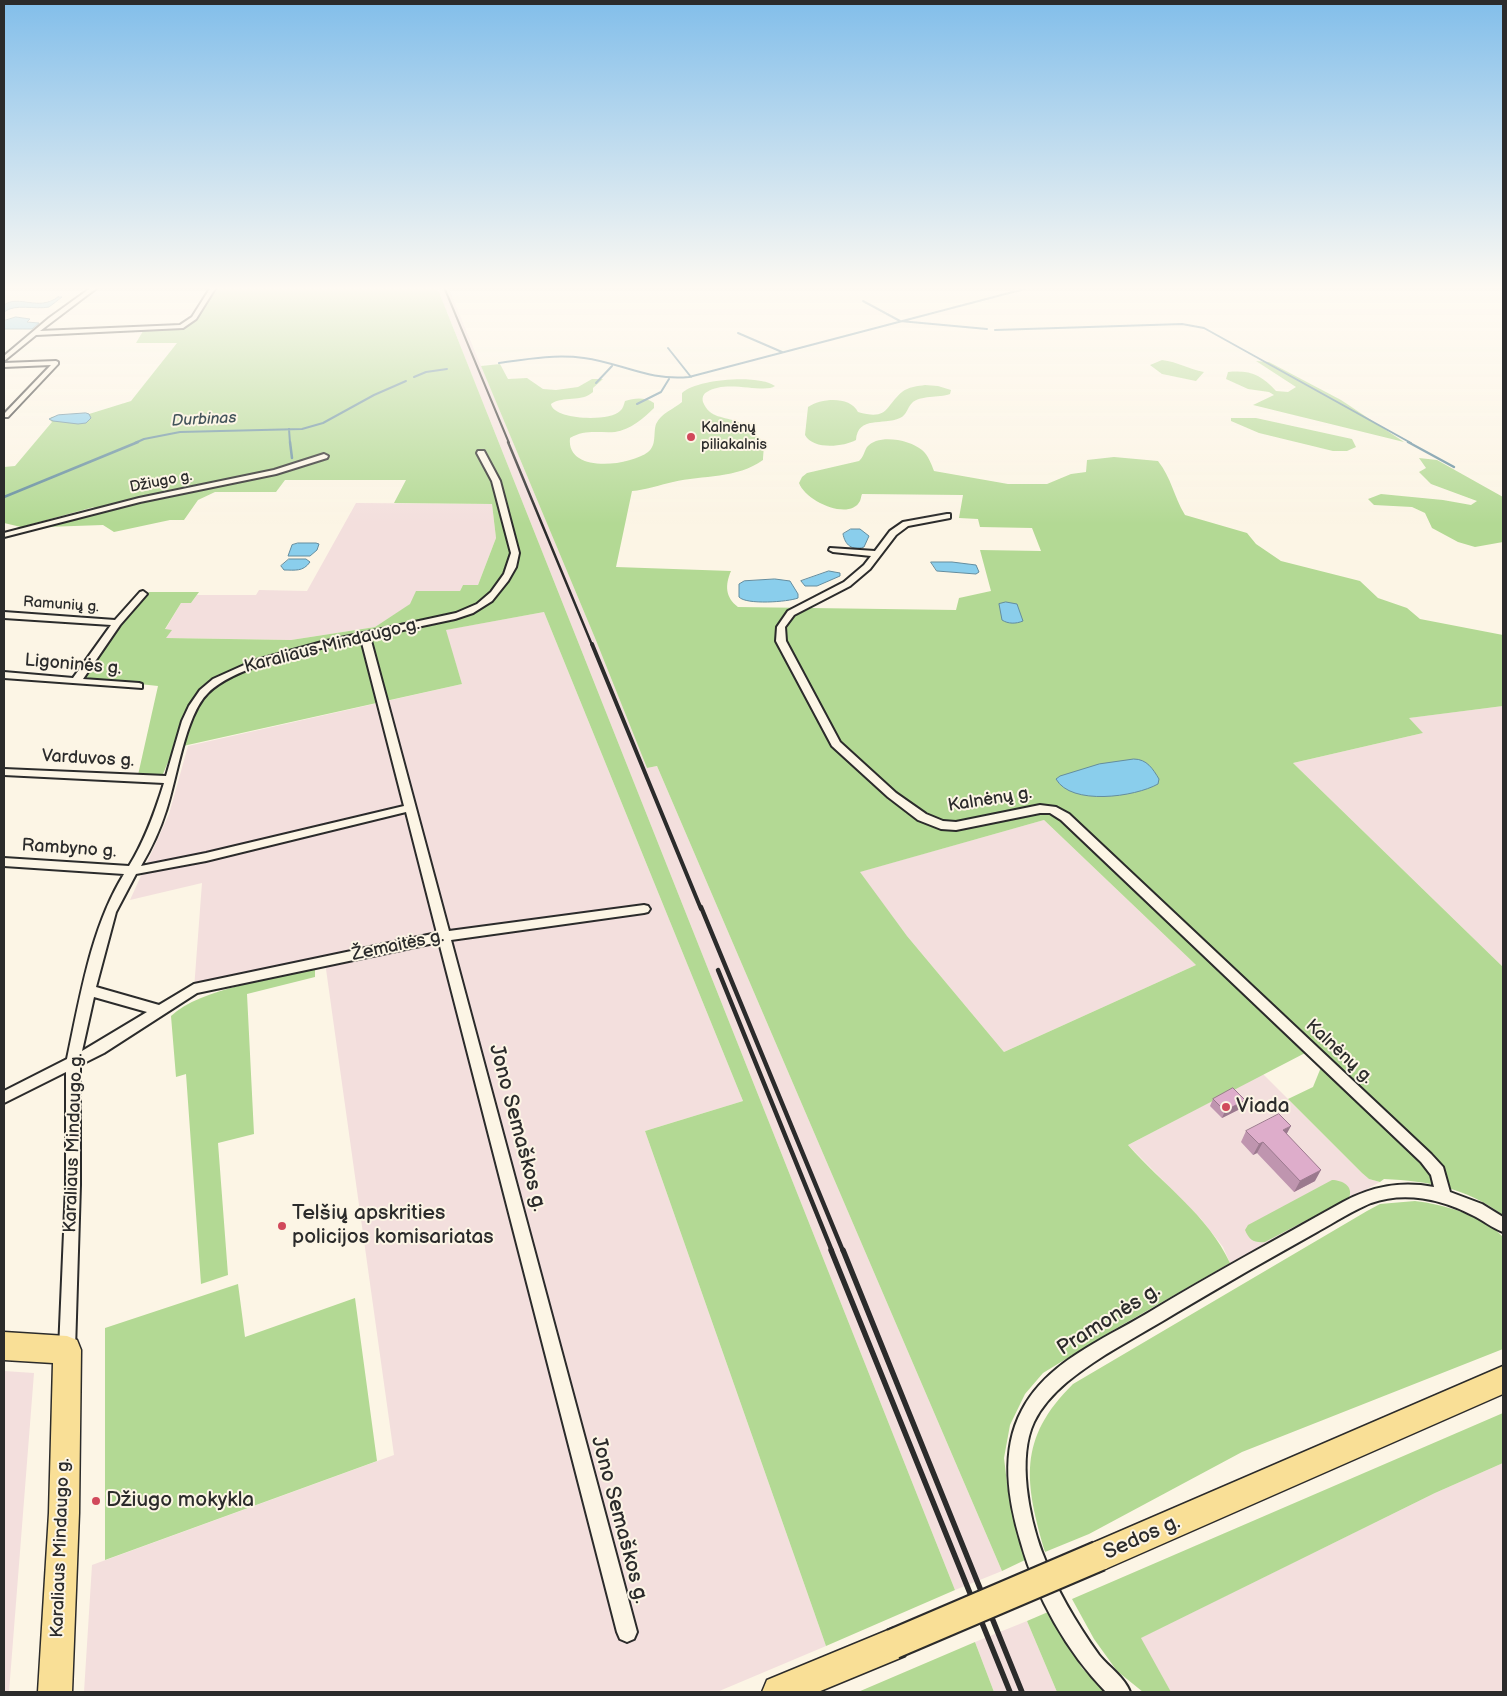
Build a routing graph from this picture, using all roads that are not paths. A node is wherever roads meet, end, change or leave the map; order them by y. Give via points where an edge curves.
1 (54, 366) edge
2 (6, 416) dead end
3 (481, 453) dead end
4 (324, 456) dead end
5 (946, 516) dead end
6 (4, 535) edge
7 (833, 550) dead end
8 (878, 554) junction
9 (143, 594) dead end
10 (4, 615) edge
11 (117, 623) junction
12 (365, 635) junction
13 (4, 675) edge
14 (76, 681) junction
15 (139, 686) dead end
16 (4, 772) edge
17 (170, 780) junction
18 (410, 808) junction
19 (4, 862) edge
20 (132, 871) junction
21 (644, 909) dead end
22 (445, 936) junction
23 (90, 990) junction
24 (159, 1010) junction
25 (73, 1063) junction
26 (4, 1097) edge
27 (1443, 1196) junction
28 (1503, 1226) edge
29 (4, 1346) edge
30 (67, 1350) junction
31 (1503, 1380) edge
32 (627, 1632) dead end
33 (55, 1692) edge
34 (779, 1692) edge
35 (1120, 1692) edge

1 - 2 street
3 - 12 street, Karaliaus Mindaugo g. via 496,481 509,524 515,553 510,570 491,596 472,610
4 - 6 street, Džiugo g. via 276,472 139,500
5 - 8 street, Kalnėnų g. via 906,524 893,533
7 - 8 street
8 - 27 street, Kalnėnų g. via 847,584 791,613 781,627 784,649 836,744 892,795 922,817 941,825 956,826 1040,809 1052,810 1065,817 1426,1158 1438,1172
9 - 11 street
10 - 11 street, Ramunių g.
11 - 14 street
12 - 17 street, Karaliaus Mindaugo g. via 256,663 230,673 210,686 186,721
12 - 18 street, Jono Semaškos g.
13 - 14 street, Ligoninės g.
14 - 15 street, Ligoninės g.
16 - 17 street, Varduvos g.
17 - 20 street, Karaliaus Mindaugo g. via 143,853
18 - 20 street, Rambyno g. via 199,859
18 - 22 street, Jono Semaškos g.
19 - 20 street, Rambyno g.
20 - 23 street, Karaliaus Mindaugo g. via 110,912
21 - 22 street, Žemaitės g.
22 - 24 street, Žemaitės g. via 194,989
22 - 32 street, Jono Semaškos g.
23 - 24 street
23 - 25 street, Karaliaus Mindaugo g.
24 - 25 street, Žemaitės g.
25 - 26 street, Žemaitės g.
25 - 30 street, Karaliaus Mindaugo g. via 73,1185
27 - 28 street, Pramonės g. via 1488,1215
27 - 35 street, Pramonės g. via 1398,1190 1370,1196 1254,1258 1105,1347 1050,1386 1034,1406 1023,1426 1016,1455 1024,1523 1037,1561 1070,1630 1094,1664
29 - 30 main road
30 - 33 main road, Karaliaus Mindaugo g. via 64,1513
31 - 34 main road, Sedos g., bridge

